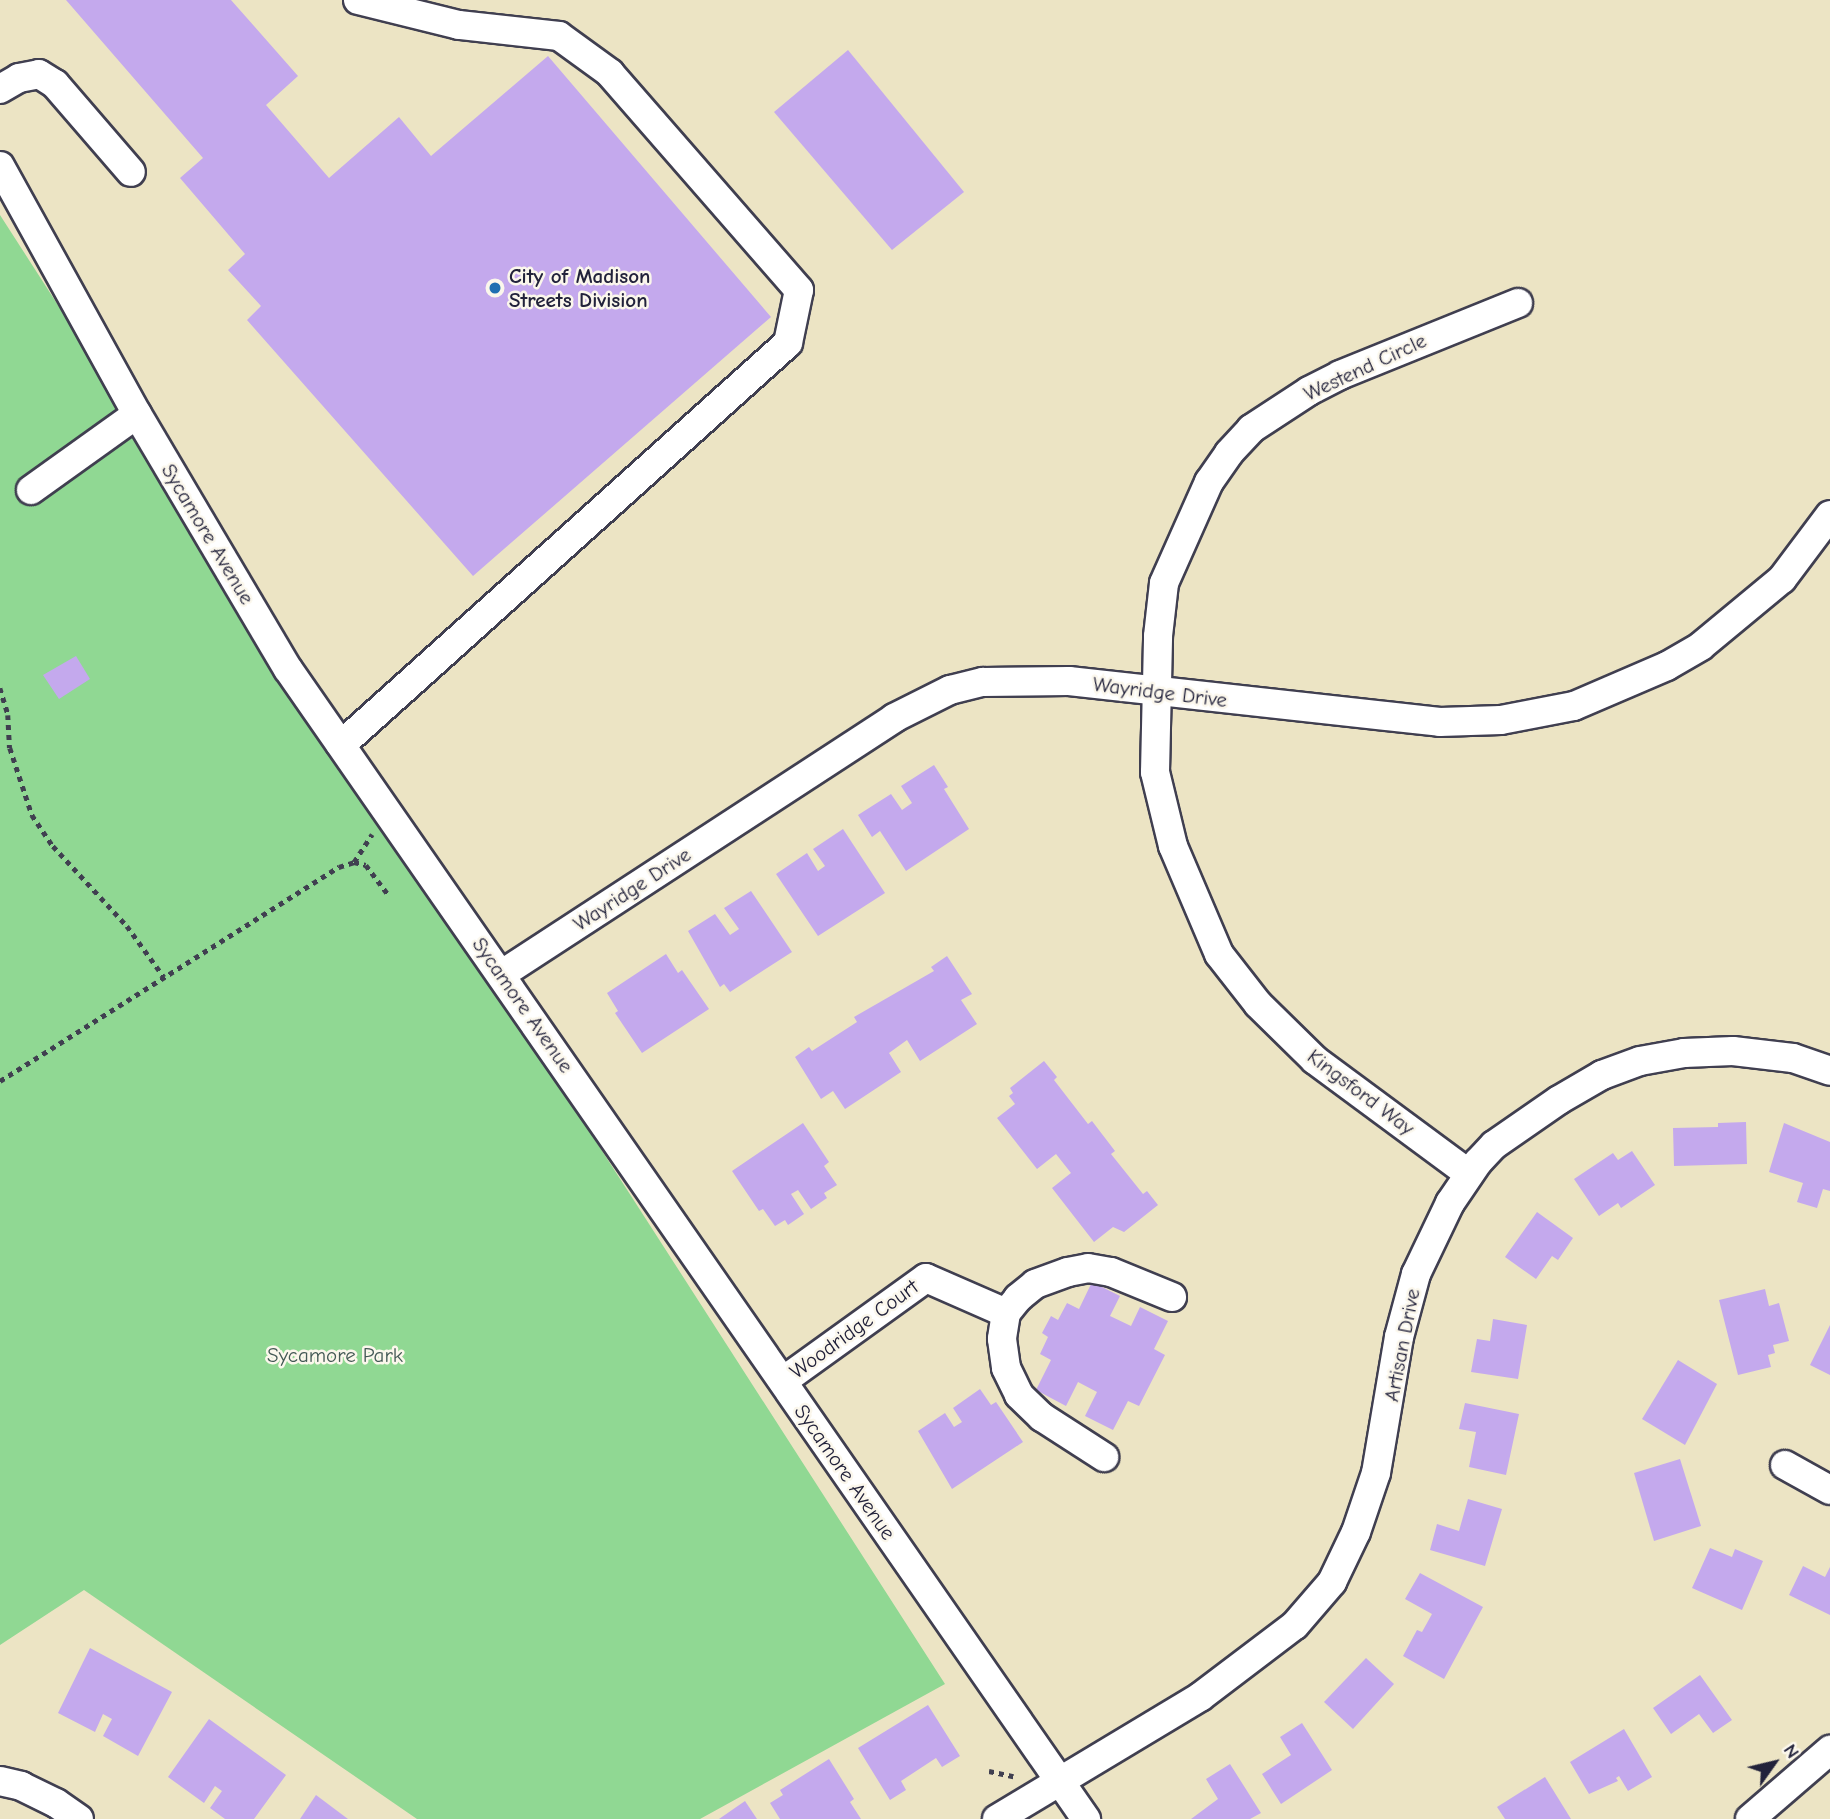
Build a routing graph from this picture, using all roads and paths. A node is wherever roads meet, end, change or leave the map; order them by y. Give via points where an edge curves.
1 (358, 0) edge
2 (0, 89) edge
3 (0, 166) edge
4 (131, 172) dead end
5 (1518, 303) dead end
6 (137, 414) junction
7 (31, 490) dead end
8 (1830, 515) edge
9 (0, 688) edge
10 (1155, 692) junction
11 (341, 745) junction
12 (389, 895) dead end
13 (502, 974) junction
14 (164, 976) junction
15 (1830, 1071) edge
16 (0, 1081) edge
17 (1469, 1174) junction
18 (1172, 1297) dead end
19 (1006, 1313) junction
20 (783, 1381) junction
21 (1104, 1457) dead end
22 (1785, 1465) dead end
23 (1830, 1490) edge
24 (1830, 1749) edge
25 (989, 1771) dead end
26 (1013, 1776) dead end
27 (0, 1781) edge
28 (1060, 1781) junction
29 (79, 1819) edge
30 (997, 1819) edge
31 (1087, 1819) edge
32 (1750, 1819) edge

1 - 11 street via 458,25 559,36 610,73 799,290 788,343
2 - 4 street via 39,74 55,84
3 - 6 street, Sycamore Avenue
5 - 10 street, Westend Circle via 1329,380 1251,429 1236,445 1209,482 1164,583
6 - 7 street
6 - 11 street, Sycamore Avenue via 288,669
8 - 10 street, Wayridge Drive via 1782,579 1701,646 1612,692 1574,706 1501,720 1440,722
9 - 14 path via 10,748 32,815
10 - 13 street, Wayridge Drive via 1023,679 983,682 920,703
10 - 17 street, Kingsford Way via 1155,772 1172,846 1219,954 1258,1004 1315,1060
11 - 13 street, Sycamore Avenue
12 - 14 path via 366,865 354,862 339,867
13 - 20 street, Sycamore Avenue
14 - 16 path
15 - 17 street, Artisan Drive via 1793,1058 1744,1051 1684,1053 1640,1061 1602,1075 1559,1100 1494,1145
17 - 28 street, Artisan Drive via 1437,1225 1416,1274 1399,1337 1376,1473 1356,1532 1332,1582 1295,1625 1200,1697
18 - 19 street via 1111,1272 1088,1268 1035,1284
19 - 20 street, Woodridge Court via 926,1278
19 - 21 street via 1002,1339 1006,1368 1019,1395 1042,1417
20 - 28 street, Sycamore Avenue
22 - 23 street
24 - 32 street
25 - 26 path
27 - 29 street via 21,1786
28 - 30 street, Artisan Drive
28 - 31 street, Sycamore Avenue

